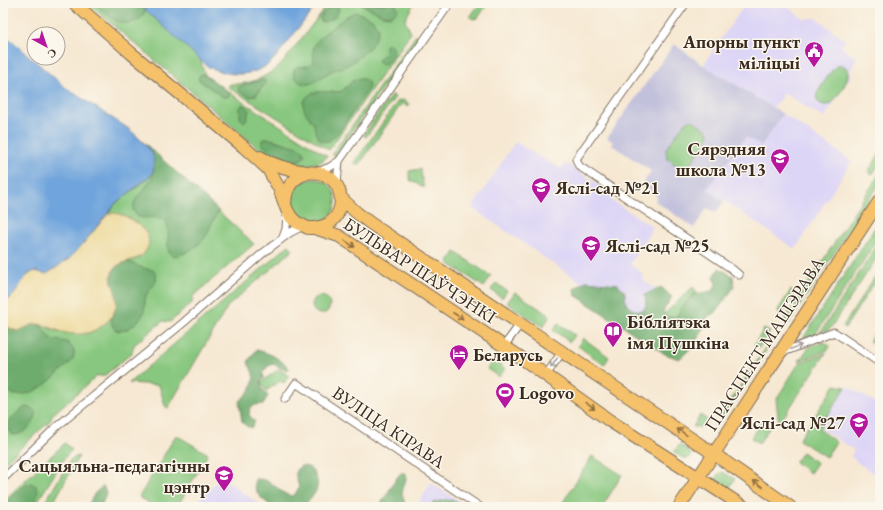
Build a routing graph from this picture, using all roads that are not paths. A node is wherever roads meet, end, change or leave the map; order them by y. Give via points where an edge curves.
1 (74, 3) edge
2 (450, 3) edge
3 (686, 3) edge
4 (244, 147) junction
5 (339, 160) junction
6 (312, 172) junction
7 (337, 185) junction
8 (341, 198) junction
9 (880, 200) edge
10 (286, 206) junction
11 (309, 227) junction
12 (283, 238) junction
13 (739, 275) dead end
14 (521, 323) junction
15 (504, 346) junction
16 (562, 352) junction
17 (778, 354) junction
18 (880, 363) edge
19 (546, 375) junction
20 (285, 399) dead end
21 (714, 454) junction
22 (698, 478) junction
23 (3, 479) edge
24 (480, 507) edge
25 (680, 507) edge
26 (744, 507) edge
27 (790, 507) edge

1 - 4 main road, БУЛЬВАР ШАЎЧЭНКІ
2 - 5 street
3 - 13 street via 576,158 579,166
4 - 6 main road, БУЛЬВАР ШАЎЧЭНКІ via 270,163
4 - 10 main road, БУЛЬВАР ШАЎЧЭНКІ via 268,169
5 - 6 street via 330,167
5 - 7 street
6 - 7 main road, БУЛЬВАР ШАЎЧЭНКІ via 324,174
6 - 10 main road via 296,178 291,183 286,196
7 - 8 main road, БУЛЬВАР ШАЎЧЭНКІ
8 - 11 main road, БУЛЬВАР ШАЎЧЭНКІ via 337,215 331,222 324,226
8 - 14 main road, БУЛЬВАР ШАЎЧЭНКІ via 370,223
9 - 17 main road, ПРАСПЕКТ МАШЭРАВА
10 - 11 main road, БУЛЬВАР ШАЎЧЭНКІ via 290,217
10 - 12 street via 286,229
11 - 12 street via 297,228
11 -> 15 main road, БУЛЬВАР ШАЎЧЭНКІ via 339,236
12 - 23 street via 55,428
14 - 15 street, БУЛЬВАР ШАЎЧЭНКІ
14 - 16 main road, БУЛЬВАР ШАЎЧЭНКІ
15 - 19 main road, БУЛЬВАР ШАЎЧЭНКІ
16 -> 19 street
21 -> 16 main road, БУЛЬВАР ШАЎЧЭНКІ
17 -> 18 street via 834,332
17 - 21 main road, ПРАСПЕКТ МАШЭРАВА
19 -> 22 main road, БУЛЬВАР ШАЎЧЭНКІ via 610,421
20 - 24 street, ВУЛІЦА КІРАВА via 296,383
21 - 22 main road, ПРАСПЕКТ МАШЭРАВА
27 -> 21 main road, БУЛЬВАР ШАЎЧЭНКІ
22 - 25 main road, ПРАСПЕКТ МАШЭРАВА
22 - 26 main road, БУЛЬВАР ШАЎЧЭНКІ

